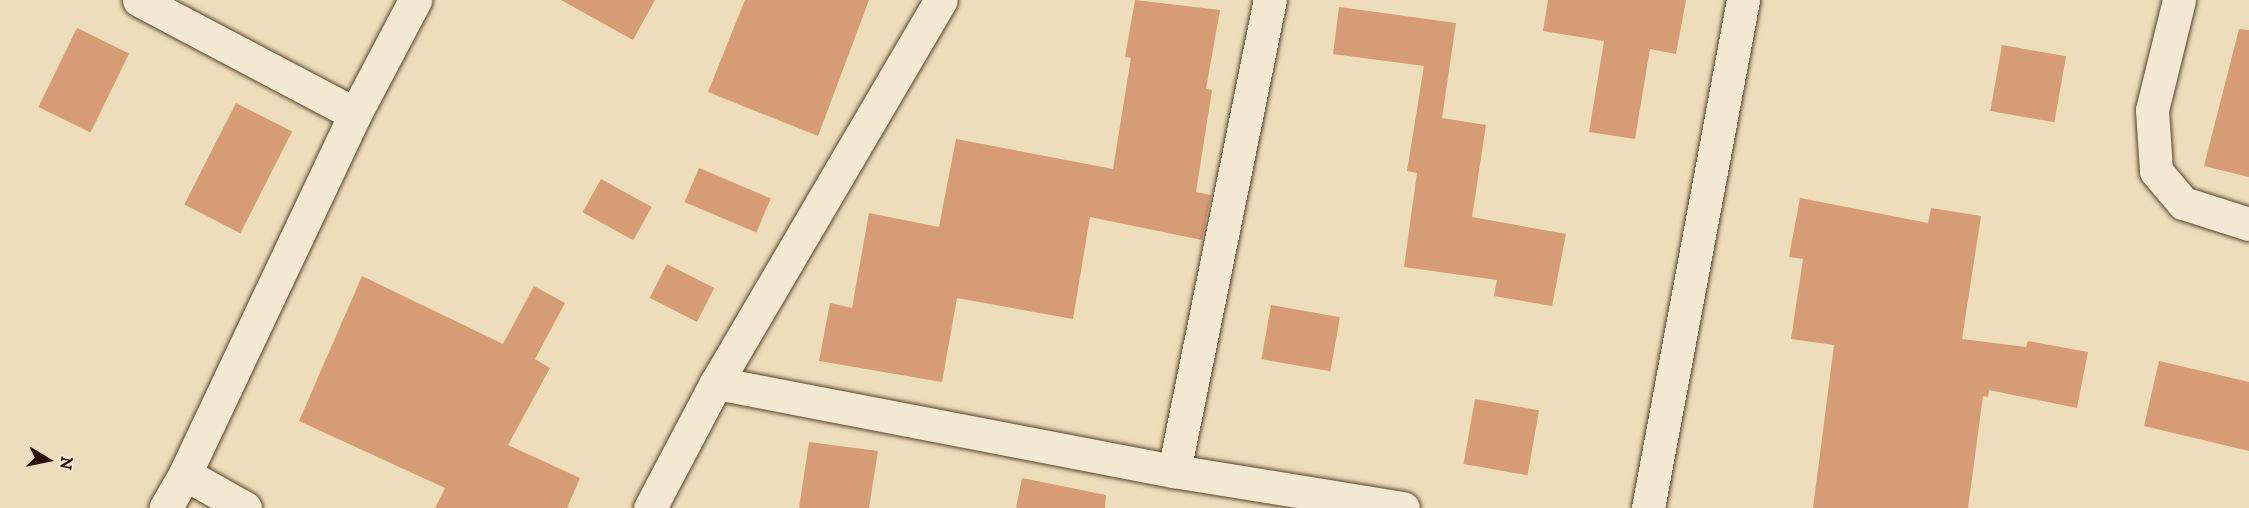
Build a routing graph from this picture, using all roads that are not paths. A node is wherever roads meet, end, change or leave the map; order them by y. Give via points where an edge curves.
1 (139, 0) edge
2 (415, 0) edge
3 (941, 0) edge
4 (1270, 0) edge
5 (1743, 0) edge
6 (2179, 0) edge
7 (355, 114) junction
8 (2249, 224) edge
9 (716, 383) junction
10 (1174, 471) junction
11 (185, 474) junction
12 (165, 508) edge
13 (245, 508) edge
14 (650, 508) edge
15 (1402, 508) edge
16 (1648, 508) edge

1 - 7 street
2 - 7 street
3 - 9 street
4 - 10 street
5 - 16 street
6 - 8 street via 2151,110 2156,171 2183,203
7 - 11 street
9 - 10 street
9 - 14 street
10 - 15 street
11 - 12 street
11 - 13 street

